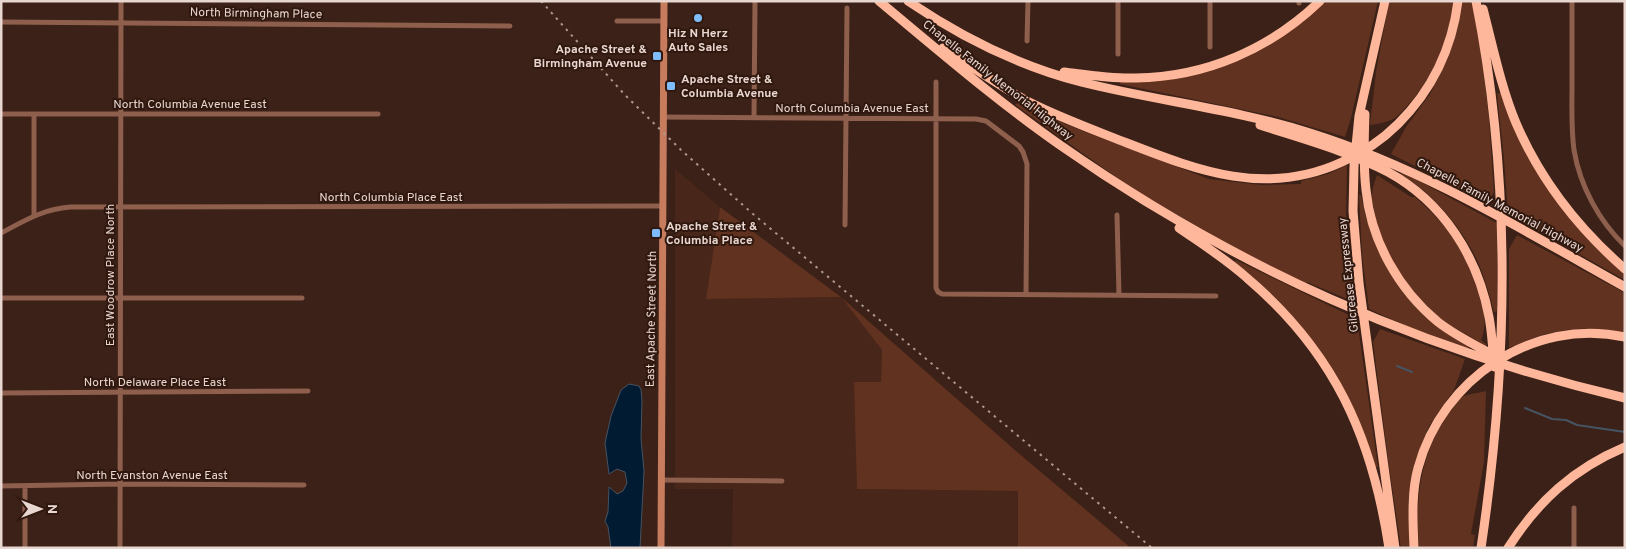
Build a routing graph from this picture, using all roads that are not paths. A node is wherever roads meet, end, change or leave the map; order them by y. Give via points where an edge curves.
1 (121, 1) edge
2 (664, 1) edge
3 (755, 1) edge
4 (879, 1) edge
5 (908, 1) edge
6 (1028, 1) edge
7 (1118, 1) edge
8 (1210, 1) edge
9 (1320, 1) edge
10 (1385, 1) edge
11 (1458, 1) edge
12 (1476, 1) edge
13 (1481, 1) edge
14 (1572, 1) edge
15 (847, 8) dead end
16 (617, 21) dead end
17 (664, 21) junction
18 (1, 22) edge
19 (121, 22) junction
20 (510, 26) dead end
21 (909, 26) junction
22 (1027, 41) dead end
23 (1210, 47) dead end
24 (1118, 54) dead end
25 (1043, 70) junction
26 (936, 82) dead end
27 (1215, 111) junction
28 (1, 114) edge
29 (120, 114) junction
30 (378, 114) dead end
31 (34, 115) junction
32 (846, 117) junction
33 (1362, 117) junction
34 (663, 118) junction
35 (754, 118) junction
36 (936, 118) junction
37 (1104, 175) junction
38 (663, 206) junction
39 (120, 207) junction
40 (34, 215) junction
41 (1118, 215) dead end
42 (845, 226) dead end
43 (1, 234) edge
44 (1625, 246) edge
45 (1625, 269) edge
46 (1625, 287) edge
47 (1026, 295) junction
48 (1118, 295) junction
49 (1216, 296) dead end
50 (1, 298) edge
51 (302, 298) dead end
52 (120, 299) junction
53 (1625, 337) edge
54 (1526, 372) junction
55 (308, 391) dead end
56 (120, 392) junction
57 (1, 393) edge
58 (1625, 398) edge
59 (1497, 399) junction
60 (1625, 447) edge
61 (661, 480) junction
62 (782, 481) dead end
63 (119, 484) junction
64 (304, 485) dead end
65 (1, 486) edge
66 (25, 486) junction
67 (1574, 508) dead end
68 (25, 548) edge
69 (120, 548) edge
70 (661, 548) edge
71 (1389, 548) edge
72 (1395, 548) edge
73 (1414, 548) edge
74 (1482, 548) edge
75 (1508, 548) edge
76 (1574, 548) edge

1 - 19 street, East Woodrow Place North
2 - 17 main road, East Apache Street North
3 - 35 street
4 - 21 highway, Chapelle Family Memorial Highway
5 - 25 highway, Chapelle Family Memorial Highway via 972,40
6 - 22 street
7 - 24 street
8 - 23 street
9 - 25 highway via 1268,42 1236,58 1201,69 1137,78
10 - 33 highway via 1365,86
11 - 21 highway via 1450,39 1440,65 1424,94 1402,120 1366,149 1333,166 1271,180 1201,170 1048,111
12 - 59 highway via 1500,179 1503,310
13 - 45 highway via 1504,91 1535,162 1582,228
14 - 44 street via 1574,151 1588,194 1603,221
15 - 32 street
16 - 17 street
17 - 34 main road, East Apache Street North
18 - 19 street, North Birmingham Place
19 - 20 street, North Birmingham Place
19 - 29 street, East Woodrow Place North
21 - 37 highway, Chapelle Family Memorial Highway via 1010,108
25 - 27 highway, Chapelle Family Memorial Highway via 1080,82
26 - 36 street
27 - 46 highway, Chapelle Family Memorial Highway via 1307,132 1392,163 1470,201
27 - 59 highway via 1337,150 1389,172 1437,210 1468,251 1477,271 1490,318
28 - 31 street, North Columbia Avenue East
29 - 30 street, North Columbia Avenue East
29 - 31 street, North Columbia Avenue East
29 - 39 street, East Woodrow Place North
31 - 40 street
32 - 35 street, North Columbia Avenue East
32 - 36 street, North Columbia Avenue East
32 - 42 street
33 - 54 highway via 1364,171 1373,223 1398,278 1419,305 1451,331
33 - 72 highway, Gilcrease Expressway via 1355,147 1355,239
34 - 35 street, North Columbia Avenue East
34 - 38 main road, East Apache Street North
36 - 47 street, North Columbia Avenue East via 986,120 1019,146 1025,157
36 - 47 street via 938,292
37 - 54 highway, Chapelle Family Memorial Highway via 1216,243 1346,307 1436,343
37 - 71 highway via 1246,276 1282,310 1306,339 1340,390 1366,447 1380,495
38 - 39 street, North Columbia Place East
38 - 61 main road, East Apache Street North
39 - 40 street, North Columbia Place East via 58,208
39 - 52 street, East Woodrow Place North
40 - 43 street, North Columbia Place East
41 - 48 street
47 - 48 street
48 - 49 street
50 - 52 street
51 - 52 street
52 - 56 street, East Woodrow Place North
53 - 73 highway via 1580,334 1549,340 1509,354 1484,369 1457,394 1430,434 1418,469 1413,499
54 - 58 highway, Chapelle Family Memorial Highway
55 - 56 street, North Delaware Place East
56 - 57 street, North Delaware Place East
56 - 63 street, East Woodrow Place North
59 - 74 highway
60 - 75 highway via 1589,465 1563,483 1532,514
61 - 62 street
61 - 70 main road, East Apache Street North
63 - 64 street, North Evanston Avenue East
63 - 66 street, North Evanston Avenue East
63 - 69 street, East Woodrow Place North
65 - 66 street, North Evanston Avenue East
66 - 68 street
67 - 76 street

